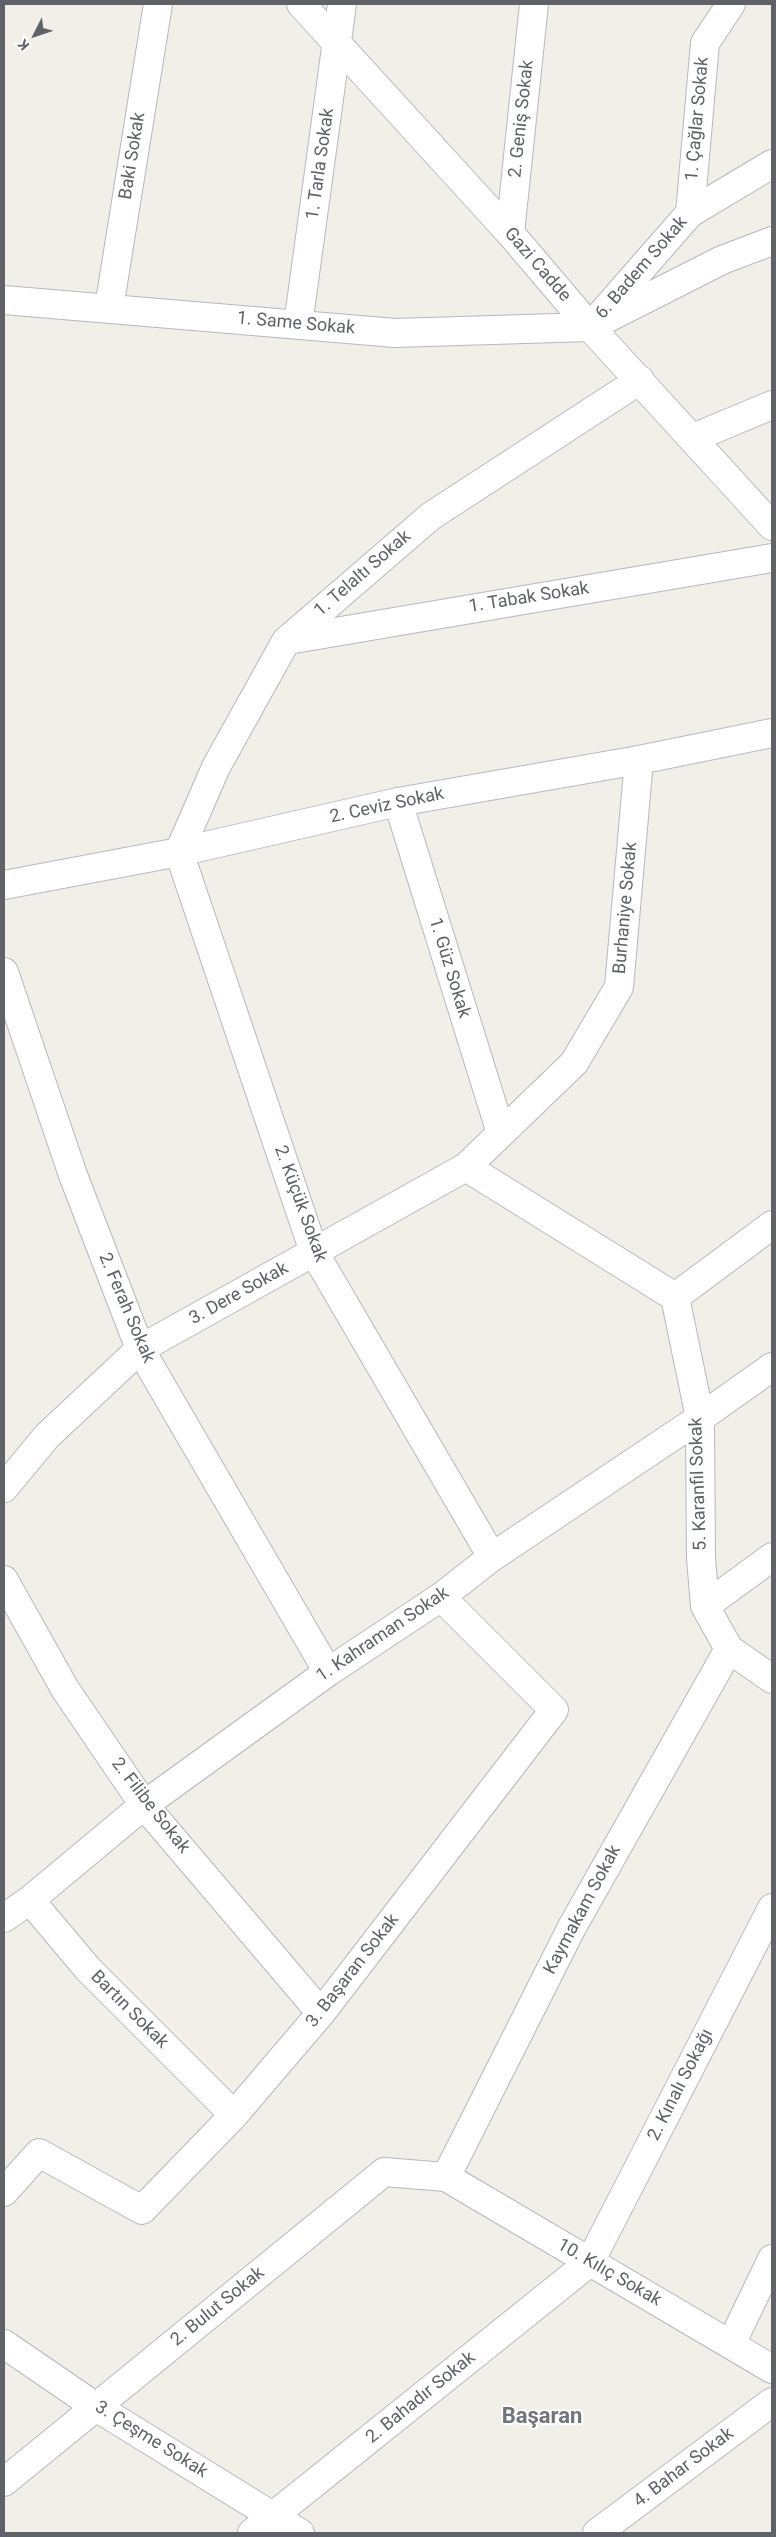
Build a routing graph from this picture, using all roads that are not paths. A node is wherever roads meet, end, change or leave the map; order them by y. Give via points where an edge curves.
1 (158, 4) edge
2 (301, 4) edge
3 (342, 4) edge
4 (534, 4) edge
5 (731, 4) edge
6 (337, 46) junction
7 (772, 164) edge
8 (690, 212) junction
9 (510, 233) junction
10 (772, 241) edge
11 (4, 300) edge
12 (109, 308) junction
13 (298, 325) junction
14 (590, 327) junction
15 (640, 380) junction
16 (772, 405) edge
17 (693, 438) junction
18 (772, 526) edge
19 (772, 558) edge
20 (286, 641) junction
21 (772, 733) edge
22 (639, 760) junction
23 (398, 802) junction
24 (180, 852) junction
25 (4, 885) edge
26 (4, 972) edge
27 (501, 1133) junction
28 (466, 1167) junction
29 (772, 1224) edge
30 (314, 1252) junction
31 (675, 1297) junction
32 (140, 1349) junction
33 (772, 1367) edge
34 (700, 1418) junction
35 (4, 1488) edge
36 (492, 1557) junction
37 (772, 1557) edge
38 (4, 1580) edge
39 (441, 1597) junction
40 (705, 1606) junction
41 (729, 1649) junction
42 (328, 1672) junction
43 (772, 1679) edge
44 (144, 1805) junction
45 (30, 1900) junction
46 (772, 1908) edge
47 (4, 1918) edge
48 (321, 2013) junction
49 (234, 2115) junction
50 (446, 2177) junction
51 (4, 2192) edge
52 (772, 2259) edge
53 (590, 2262) junction
54 (4, 2344) edge
55 (731, 2344) junction
56 (772, 2369) edge
57 (772, 2402) edge
58 (96, 2406) junction
59 (4, 2482) edge
60 (273, 2516) junction
61 (252, 2533) edge
62 (300, 2533) edge
63 (596, 2533) edge

1 - 12 street, Baki Sokak
2 - 6 street, Gazi Cadde
3 - 6 street, 1. Tarla Sokak
4 - 9 street, 2. Geniş Sokak
5 - 8 street, 1. Çağlar Sokak via 705,43
6 - 9 street, Gazi Cadde
6 - 13 street, 1. Tarla Sokak
7 - 8 street, 6. Badem Sokak
8 - 14 street, 6. Badem Sokak
9 - 14 street, Gazi Cadde
10 - 14 street via 722,260
11 - 12 street, 1. Same Sokak
12 - 13 street, 1. Same Sokak
13 - 14 street, 1. Same Sokak via 395,333
14 - 15 street, Gazi Cadde
15 - 17 street, Gazi Cadde
15 - 20 street, 1. Telaltı Sokak via 431,516
16 - 17 street
17 - 18 street, Gazi Cadde
19 - 20 street, 1. Tabak Sokak
20 - 24 street, 1. Telaltı Sokak via 216,767
21 - 22 street, 2. Ceviz Sokak
22 - 23 street, 2. Ceviz Sokak
22 - 27 street, Burhaniye Sokak via 619,986 574,1063
23 - 24 street, 2. Ceviz Sokak
23 - 27 street, 1. Güz Sokak
24 - 25 street, 2. Ceviz Sokak
24 - 30 street, 2. Küçük Sokak
26 - 32 street, 2. Ferah Sokak via 72,1175
27 - 28 street, 3. Dere Sokak
28 - 30 street, 3. Dere Sokak
28 - 31 street
29 - 31 street
30 - 32 street, 3. Dere Sokak
30 - 36 street, 2. Küçük Sokak
31 - 34 street, 5. Karanfil Sokak
32 - 35 street, 3. Dere Sokak via 47,1436
32 - 42 street, 2. Ferah Sokak
33 - 34 street, 1. Kahraman Sokak
34 - 36 street, 1. Kahraman Sokak
34 - 40 street, 5. Karanfil Sokak
36 - 39 street, 1. Kahraman Sokak
37 - 40 street
38 - 44 street, 2. Filibe Sokak via 65,1689
39 - 42 street, 1. Kahraman Sokak
39 - 48 street, 3. Başaran Sokak via 554,1710
40 - 41 street, 5. Karanfil Sokak
41 - 43 street, 5. Karanfil Sokak
41 - 50 street, Kaymakam Sokak via 572,1927
42 - 44 street, 1. Kahraman Sokak
44 - 45 street, 1. Kahraman Sokak
44 - 48 street, 2. Filibe Sokak
45 - 47 street, 1. Kahraman Sokak
45 - 49 street, Bartın Sokak via 88,1969
46 - 53 street, 2. Kınalı Sokağı
48 - 49 street, 3. Başaran Sokak
49 - 51 street, 3. Başaran Sokak via 142,2210 40,2153
50 - 53 street, 10. Kılıç Sokak
50 - 58 street, 2. Bulut Sokak via 384,2172
52 - 55 street
53 - 55 street, 10. Kılıç Sokak
53 - 60 street, 2. Bahadır Sokak
54 - 58 street, 3. Çeşme Sokak
55 - 56 street, 10. Kılıç Sokak
57 - 63 street, 4. Bahar Sokak
58 - 59 street, 2. Bulut Sokak
58 - 60 street, 3. Çeşme Sokak
60 - 61 street, 2. Bahadır Sokak
60 - 62 street, 3. Çeşme Sokak

